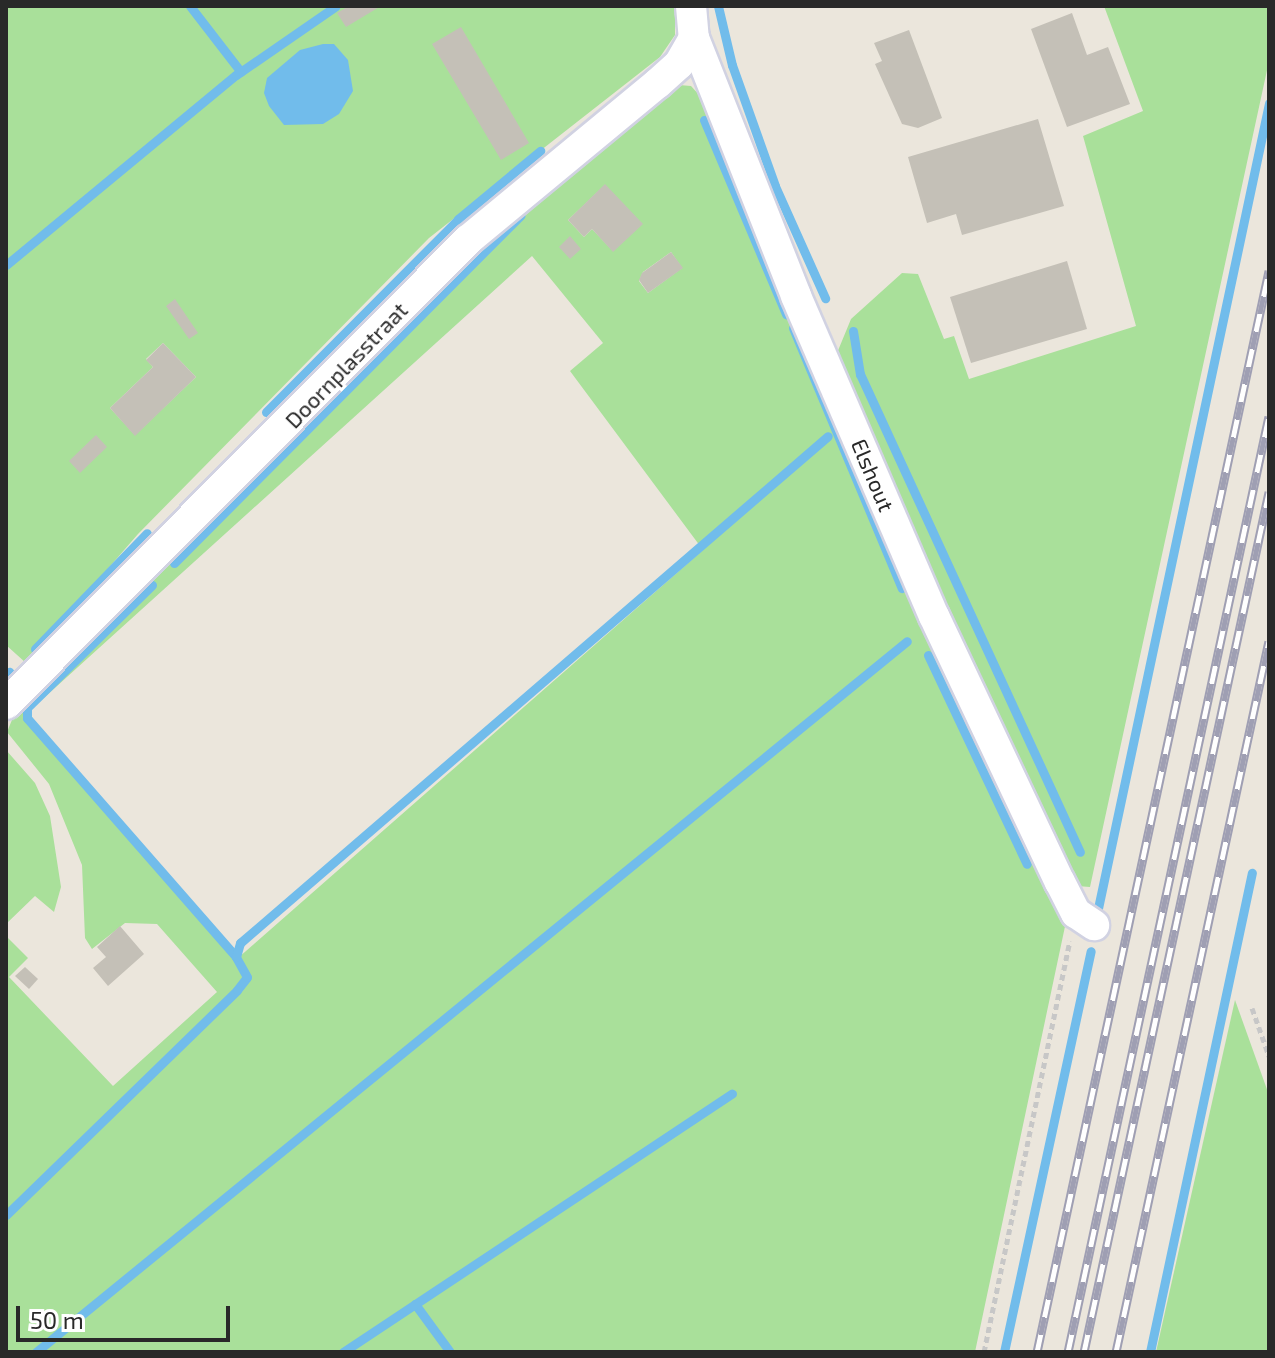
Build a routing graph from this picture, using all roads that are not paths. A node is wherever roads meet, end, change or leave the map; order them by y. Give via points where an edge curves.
1 (691, 6) edge
2 (694, 38) junction
3 (6, 704) edge
4 (1085, 919) road end

1 - 2 street, Elshout
2 - 3 street, Doornplasstraat via 679,64 658,83 468,240
2 - 4 street, Elshout via 796,296 934,616

